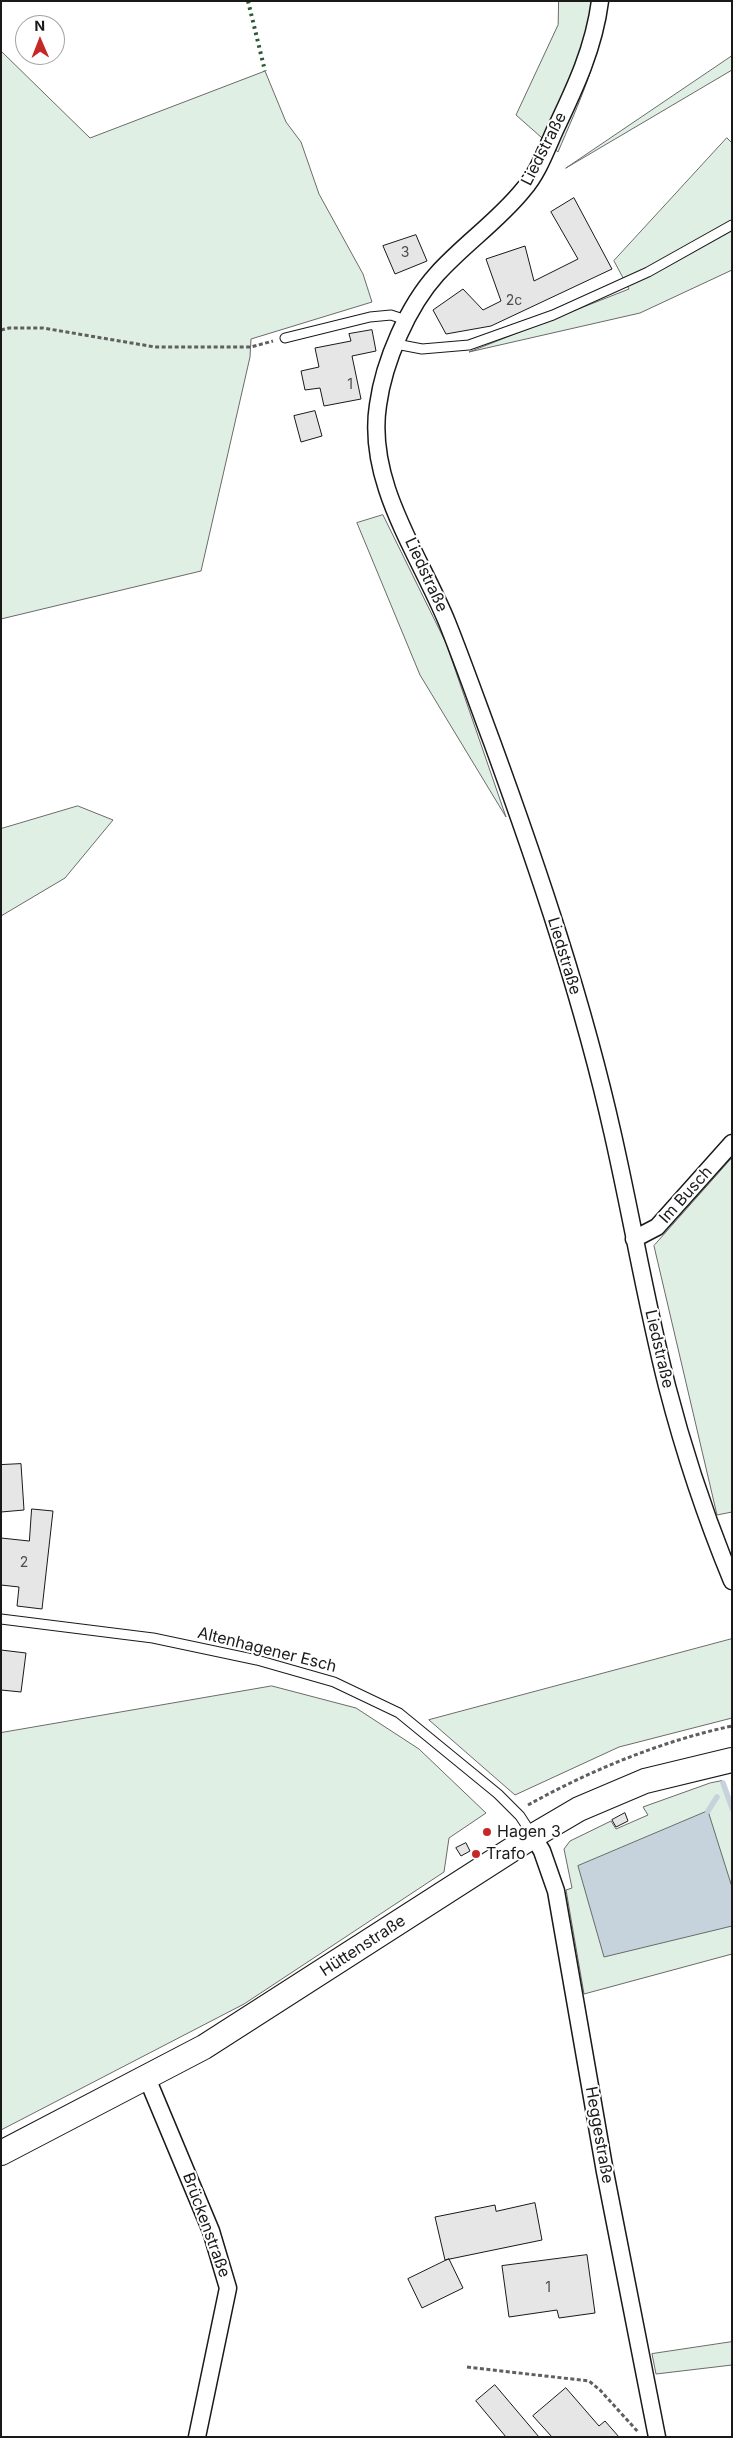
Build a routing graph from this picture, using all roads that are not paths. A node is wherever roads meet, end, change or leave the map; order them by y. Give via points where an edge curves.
1 (600, 1) edge
2 (732, 225) edge
3 (406, 320) junction
4 (285, 338) road end
5 (396, 344) junction
6 (732, 1143) edge
7 (634, 1239) junction
8 (732, 1581) edge
9 (1, 1618) edge
10 (732, 1760) edge
11 (533, 1836) junction
12 (147, 2078) junction
13 (1, 2153) edge
14 (197, 2437) edge
15 (657, 2437) edge

1 - 3 street, Liedstraße via 582,72 527,186 435,276
2 - 5 lane via 648,272 553,315 469,345 422,349
3 - 4 lane via 391,315 370,317
3 - 5 street, Liedstraße
5 - 7 street, Liedstraße via 378,402 375,426 379,457 401,522 446,620 518,812 561,942 613,1134
6 - 7 street, Im Busch via 657,1227
7 - 8 street, Liedstraße via 668,1389 701,1500
9 - 11 lane, Altenhagener Esch via 153,1638 257,1660 334,1682 399,1713 517,1812
10 - 11 main road, Hüttenstraße via 645,1781 579,1809
11 - 12 main road, Hüttenstraße via 258,2014
11 - 15 street, Heggestraße via 542,1851 556,1891 605,2172
12 - 13 main road, Hüttenstraße
12 - 14 street, Brückenstraße via 211,2231 228,2288

